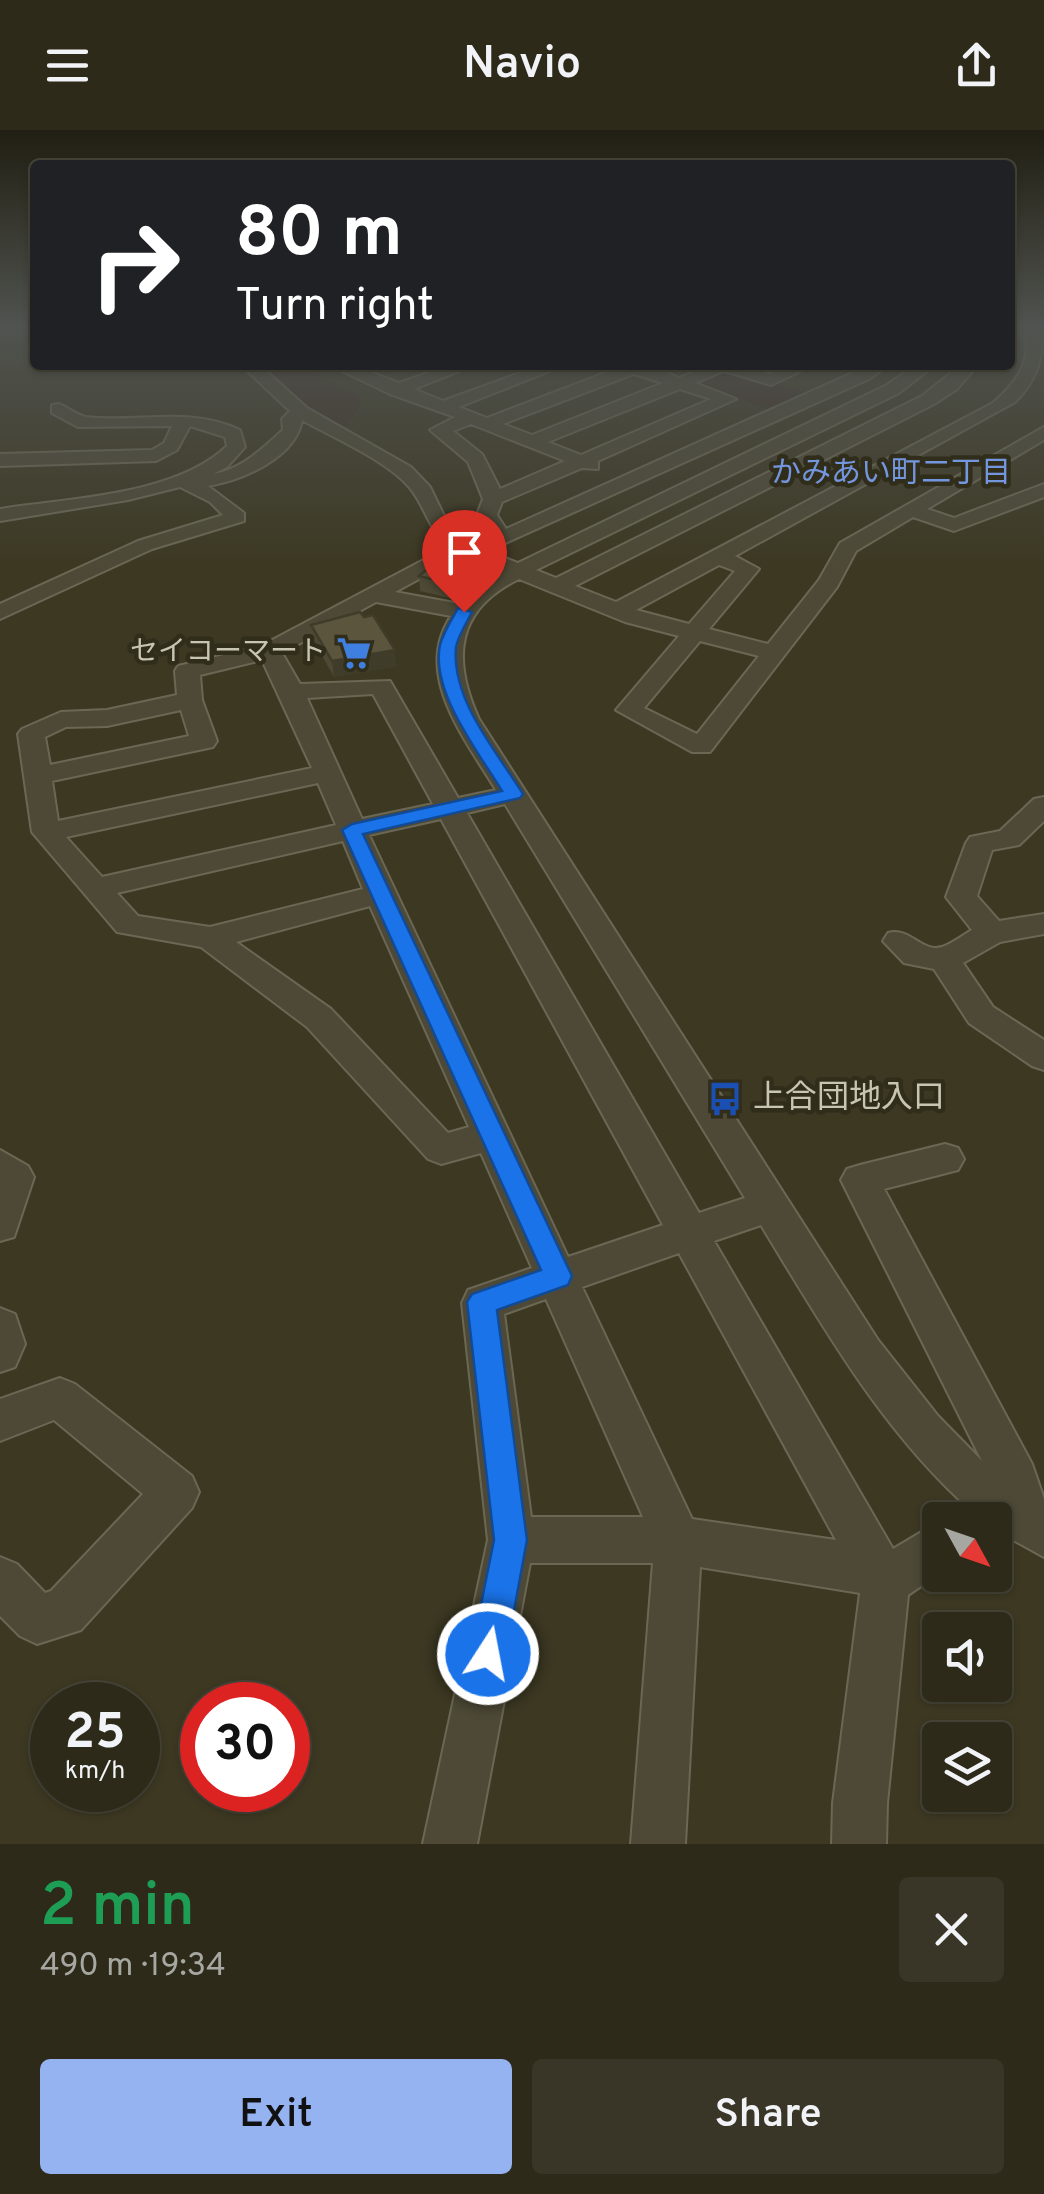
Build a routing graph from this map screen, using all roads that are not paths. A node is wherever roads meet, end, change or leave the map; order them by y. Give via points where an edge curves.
1 (295, 407) edge
2 (442, 407) edge
3 (516, 407) edge
4 (619, 407) edge
5 (709, 407) edge
6 (792, 407) edge
7 (857, 407) edge
8 (912, 407) edge
9 (999, 407) edge
10 (58, 408) dead end
11 (301, 412) junction
12 (184, 420) junction
13 (477, 421) junction
14 (819, 425) junction
15 (1044, 432) edge
16 (856, 437) junction
17 (532, 442) junction
18 (913, 455) junction
19 (0, 460) edge
20 (582, 462) junction
21 (974, 474) junction
22 (184, 481) junction
23 (634, 482) junction
24 (1044, 490) edge
25 (670, 496) junction
26 (494, 499) junction
27 (912, 510) junction
28 (0, 515) edge
29 (463, 546) junction
30 (719, 557) junction
31 (515, 570) junction
32 (555, 587) junction
33 (372, 595) junction
34 (617, 611) junction
35 (0, 612) edge
36 (464, 612) junction
37 (696, 633) junction
38 (268, 651) junction
39 (776, 653) junction
40 (292, 692) junction
41 (190, 700) junction
42 (326, 772) junction
43 (38, 776) junction
44 (514, 794) junction
45 (1044, 804) edge
46 (450, 809) junction
47 (352, 830) junction
48 (46, 832) junction
49 (95, 888) junction
50 (380, 894) junction
51 (1044, 924) edge
52 (992, 933) junction
53 (210, 938) junction
54 (899, 940) dead end
55 (944, 960) junction
56 (1044, 1057) edge
57 (493, 1136) junction
58 (945, 1159) dead end
59 (0, 1166) edge
60 (769, 1206) junction
61 (0, 1225) edge
62 (690, 1232) junction
63 (558, 1276) junction
64 (0, 1327) edge
65 (0, 1352) edge
66 (0, 1420) edge
67 (992, 1502) edge
68 (1012, 1521) edge
69 (511, 1540) junction
70 (678, 1540) junction
71 (922, 1557) edge
72 (885, 1582) junction
73 (4, 1595) edge
74 (450, 1844) edge
75 (658, 1844) edge
76 (860, 1844) edge

1 - 11 street
2 - 13 street
3 - 13 street
4 - 17 street
5 - 20 street
6 - 23 street
7 - 14 street
8 - 16 street
9 - 18 street
10 - 12 street via 84,422
11 - 22 street via 291,419 292,432 246,472
11 - 29 street via 404,471 441,529
12 - 19 street via 171,446 156,455
12 - 22 street via 217,426 237,440 226,461
13 - 17 street
13 - 26 street via 439,430 476,458
14 - 16 street
14 - 25 street
15 - 21 street via 1018,456
16 - 18 street
16 - 32 street
17 - 20 street
18 - 21 street
18 - 30 street
20 - 23 street
20 - 26 street
21 - 27 street
22 - 28 street
22 - 35 street via 237,517 145,545
23 - 25 street
23 - 26 street via 501,540 487,515
24 - 27 street via 954,526
25 - 31 street
27 - 39 street via 847,547
29 - 31 street
29 - 33 street
30 - 34 street
30 - 37 street via 748,569
31 - 32 street
31 - 36 street
32 - 34 street
33 - 36 street
33 - 38 street
34 - 37 street
36 - 44 street via 448,646 452,686
37 - 39 street
37 - 39 street via 629,710 702,746
38 - 40 street
38 - 41 street via 187,671
40 - 42 street
40 - 46 street via 381,686
41 - 43 street via 62,720 31,734
41 - 43 street via 204,741
42 - 47 street
42 - 48 street
43 - 48 street
44 - 46 street
44 - 60 street
45 - 52 street via 1009,839 980,843 961,896
46 - 47 street
46 - 62 street
47 - 49 street
47 - 50 street
48 - 49 street
49 - 53 street via 128,926
50 - 53 street
50 - 57 street
51 - 52 street
52 - 55 street
53 - 57 street via 319,1018 440,1150
54 - 55 street via 915,955
55 - 56 street via 981,1015
57 - 63 street
58 - 68 street via 860,1180 1016,1480
59 - 61 street via 15,1178
60 - 62 street
60 - 67 street via 900,1406
62 - 63 street
62 - 72 street
63 - 69 street via 482,1302
63 - 70 street
64 - 65 street
66 - 73 street via 60,1398 176,1492 64,1613 37,1618
69 - 70 street
69 - 74 street
70 - 72 street via 864,1568
70 - 75 street
71 - 72 street
72 - 76 street

